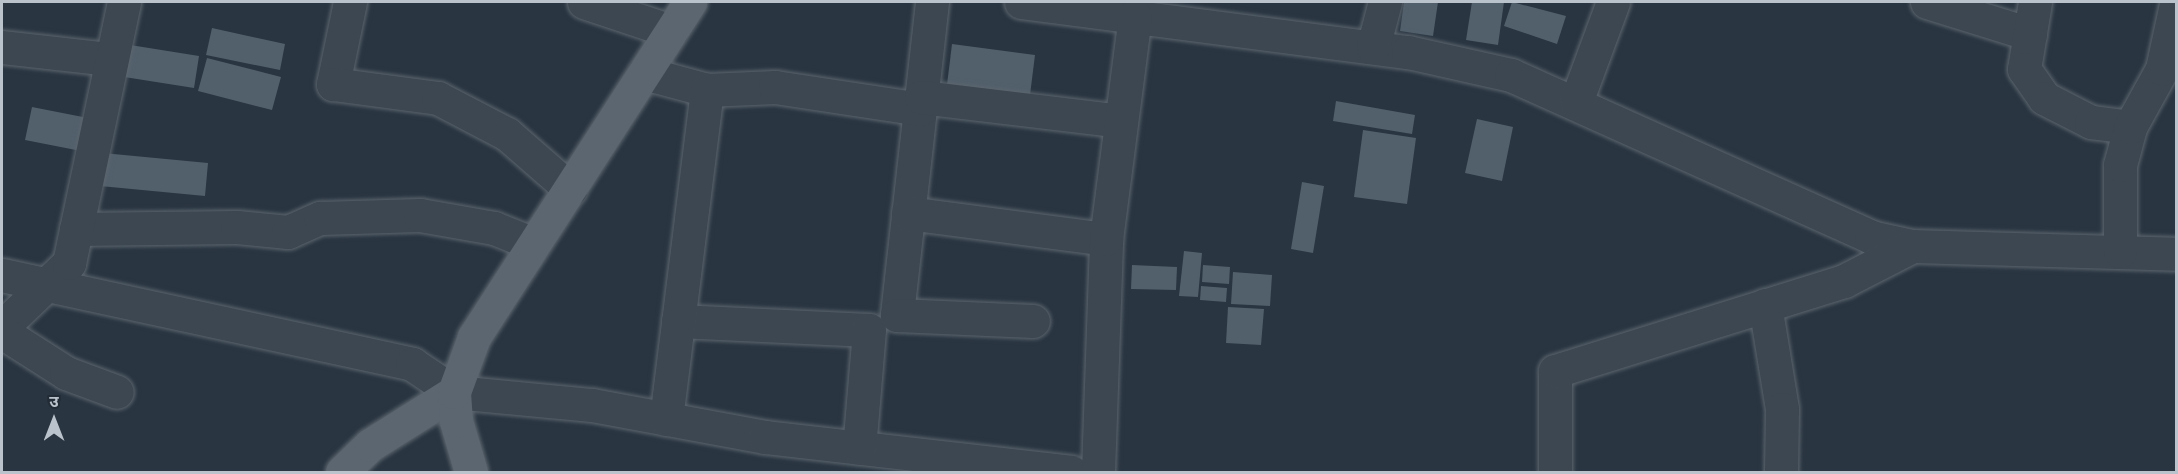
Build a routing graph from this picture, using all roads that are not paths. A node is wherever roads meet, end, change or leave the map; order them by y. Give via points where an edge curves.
1 (124, 2) edge
2 (350, 2) edge
3 (584, 2) edge
4 (690, 2) edge
5 (932, 2) edge
6 (1021, 2) edge
7 (1385, 2) edge
8 (1613, 2) edge
9 (1928, 2) edge
10 (2035, 2) edge
11 (2176, 4) edge
12 (1135, 16) junction
13 (671, 31) junction
14 (2030, 34) junction
15 (2, 47) edge
16 (1373, 47) junction
17 (109, 59) junction
18 (644, 73) junction
19 (707, 90) junction
20 (1576, 102) junction
21 (920, 103) junction
22 (1121, 121) junction
23 (2130, 127) junction
24 (570, 189) junction
25 (908, 213) junction
26 (75, 229) junction
27 (1106, 239) junction
28 (534, 244) junction
29 (1912, 246) junction
30 (2120, 251) junction
31 (2176, 254) edge
32 (2, 275) edge
33 (44, 285) junction
34 (1765, 305) junction
35 (678, 321) junction
36 (1033, 321) dead end
37 (2, 327) edge
38 (2, 332) edge
39 (117, 392) dead end
40 (454, 392) junction
41 (666, 419) junction
42 (859, 448) junction
43 (821, 458) edge
44 (342, 472) edge
45 (471, 472) edge
46 (1071, 472) edge
47 (1098, 472) edge
48 (1555, 472) edge
49 (1781, 472) edge

1 - 17 street
2 - 24 street via 333,84 438,98 507,134
3 - 13 street
4 - 13 main road
5 - 21 street
6 - 12 street
7 - 16 street
8 - 20 street
9 - 14 street
10 - 14 street
11 - 23 street via 2162,69
12 - 16 street
12 - 22 street
13 - 18 main road
14 - 23 street via 2024,69 2044,98 2091,122
15 - 17 street
16 - 20 street via 1511,75
17 - 26 street
18 - 19 street
18 - 24 main road
19 - 21 street via 775,87
19 - 35 street
20 - 29 street via 1871,237
21 - 22 street
21 - 25 street
22 - 27 street
23 - 30 street via 2120,165
24 - 28 main road
25 - 27 street
25 - 36 street via 897,315
26 - 28 street via 237,227 288,232 320,218 420,215 494,228
26 - 33 street via 69,263
27 - 47 street
28 - 40 main road via 474,337
29 - 30 street
29 - 34 street via 1844,281
30 - 31 street
32 - 33 street
33 - 37 street
33 - 40 street via 412,364
34 - 48 street via 1555,371
34 - 49 street via 1782,409
35 - 41 street
35 - 42 street via 869,330
38 - 39 street via 66,373
40 - 41 street via 592,405
40 - 44 main road via 370,445
40 - 45 main road via 456,421
41 - 43 street
42 - 43 street
42 - 46 street

